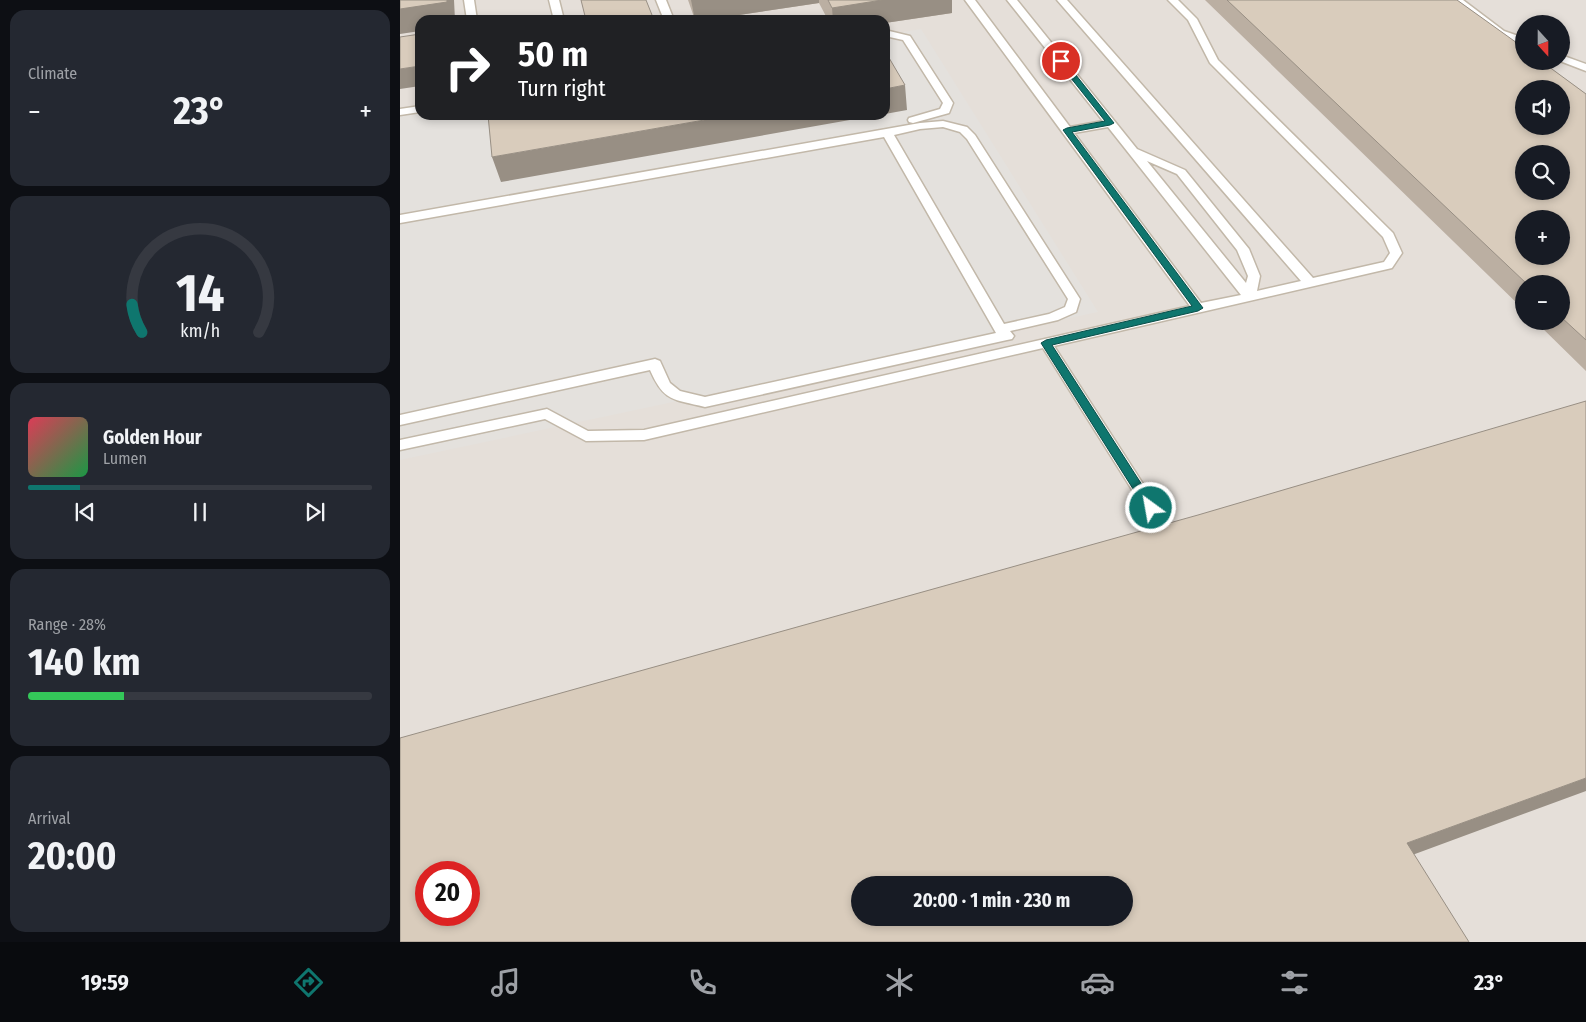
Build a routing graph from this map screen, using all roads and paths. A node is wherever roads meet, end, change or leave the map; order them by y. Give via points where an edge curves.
1 (469, 0) edge
2 (554, 0) edge
3 (661, 0) edge
4 (970, 0) edge
5 (1012, 0) edge
6 (1062, 0) edge
7 (1173, 0) edge
8 (1457, 0) edge
9 (471, 15) edge
10 (558, 15) edge
11 (667, 15) edge
12 (890, 34) edge
13 (1515, 39) edge
14 (1570, 62) edge
15 (1586, 68) edge
16 (415, 110) edge
17 (400, 112) edge
18 (1110, 123) junction
19 (1067, 130) junction
20 (887, 133) junction
21 (1133, 150) junction
22 (400, 212) edge
23 (400, 219) edge
24 (1308, 282) junction
25 (1249, 296) junction
26 (1198, 308) junction
27 (1002, 332) junction
28 (1046, 343) junction
29 (1016, 350) junction
30 (400, 420) edge
31 (400, 445) edge
32 (1151, 508) dead end

1 - 9 lane
2 - 10 lane
3 - 11 lane
4 - 19 lane
5 - 18 lane
6 - 24 lane
7 - 24 lane via 1192,19 1214,62 1389,236 1396,253 1388,265
8 - 13 lane via 1501,34
12 - 22 lane via 907,38 948,103 944,111 925,118
14 - 15 lane
16 - 17 lane
18 - 19 lane
18 - 21 lane
19 - 26 lane
20 - 23 lane
20 - 27 lane
20 - 27 lane via 935,125 954,125 966,130 1074,299 1071,309
21 - 25 lane
21 - 25 lane via 1181,172 1243,249 1254,276
24 - 25 lane
25 - 26 lane
26 - 28 lane
27 - 29 lane
27 - 30 lane via 705,402 675,395 664,386 655,364
28 - 29 lane
28 - 32 lane
29 - 31 lane via 644,435 586,436 547,414

